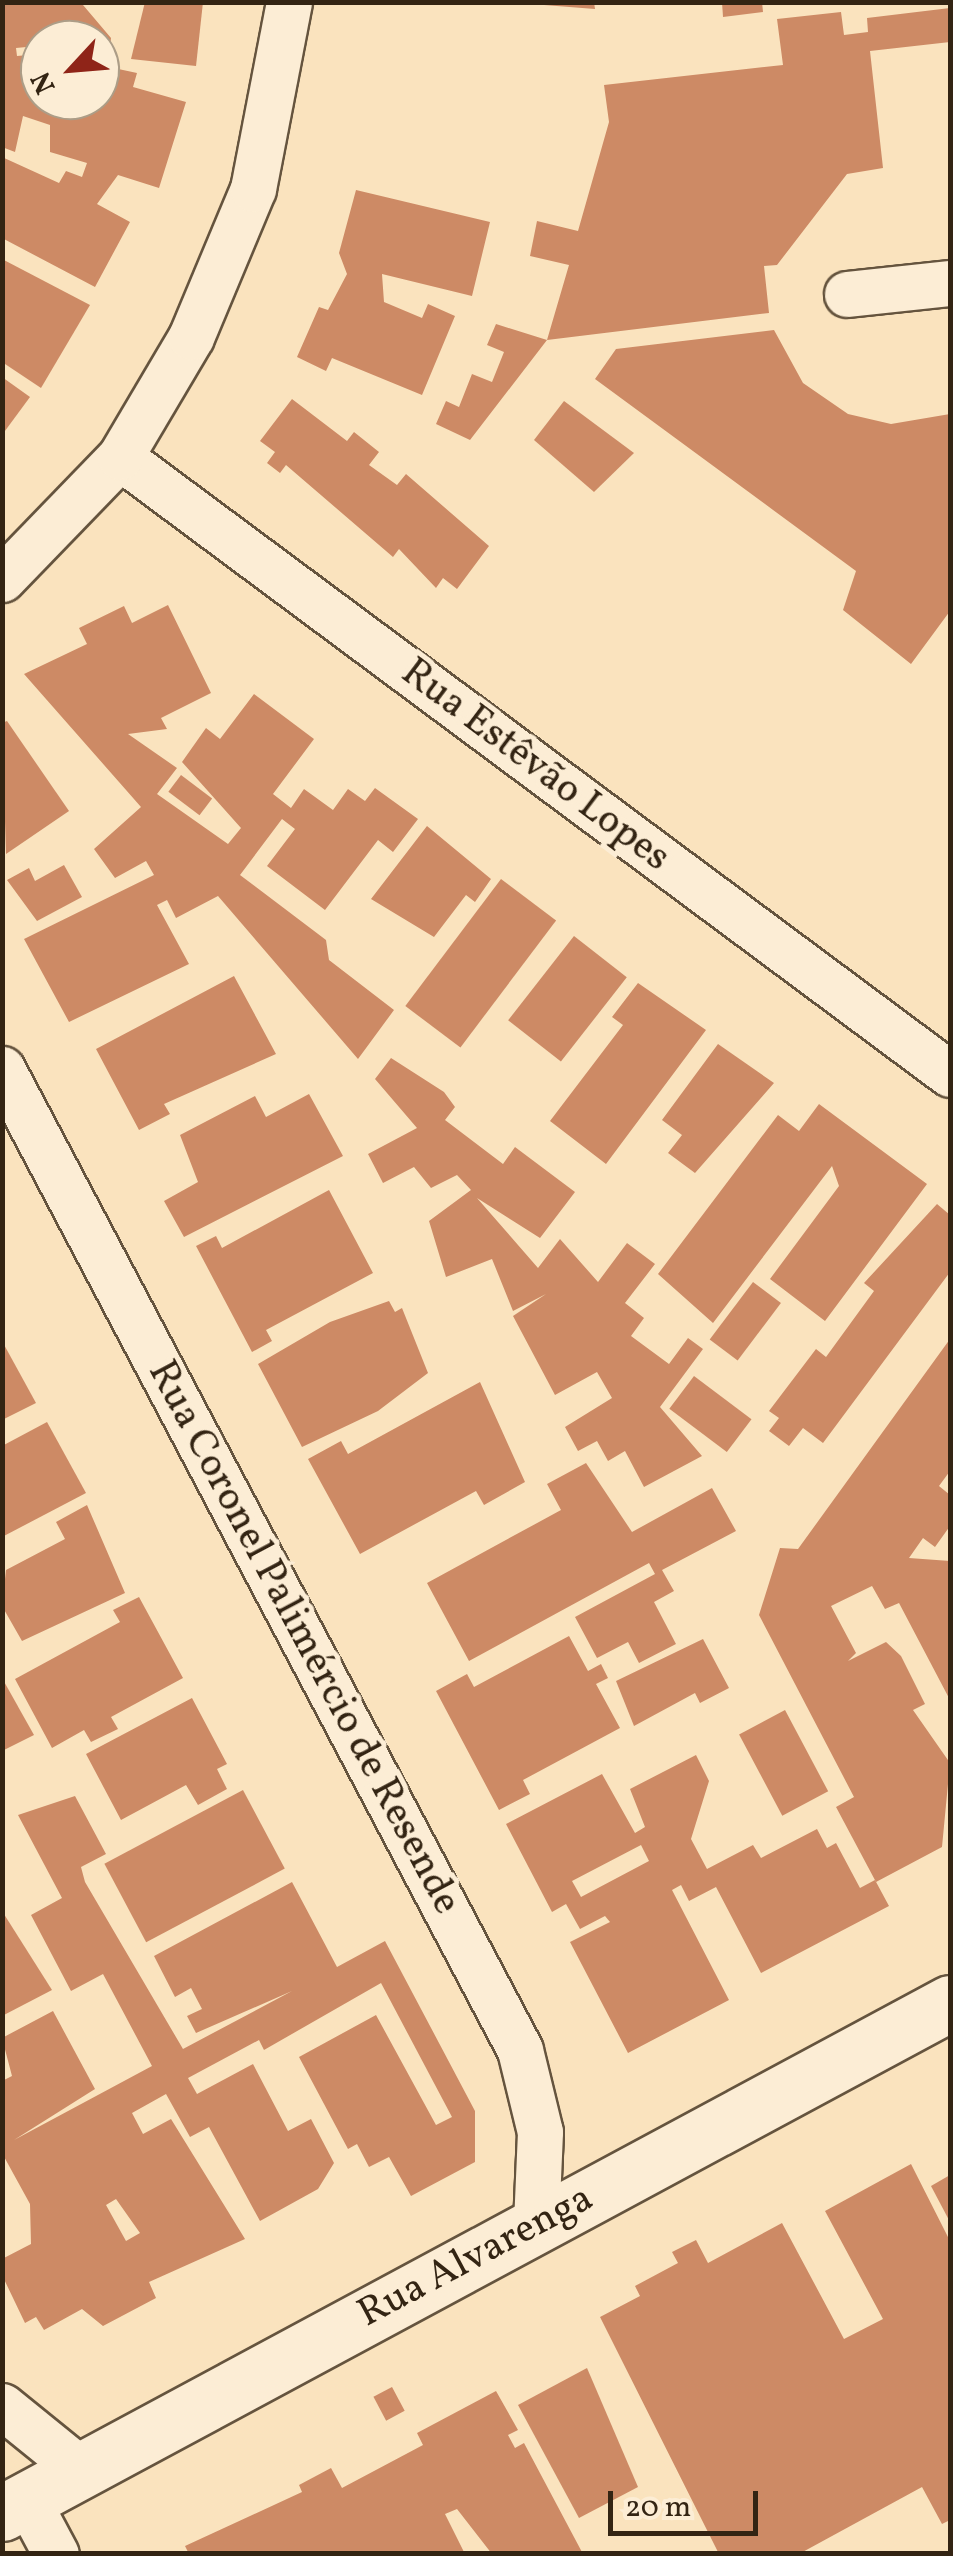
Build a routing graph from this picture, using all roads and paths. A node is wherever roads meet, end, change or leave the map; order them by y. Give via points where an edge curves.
1 (289, 2) edge
2 (950, 283) edge
3 (847, 294) dead end
4 (120, 457) junction
5 (2, 580) edge
6 (2, 1069) edge
7 (950, 1074) edge
8 (950, 2003) edge
9 (536, 2224) junction
10 (2, 2406) edge
11 (82, 2470) junction
12 (15, 2506) edge
13 (56, 2554) edge

1 - 4 street via 253,189 191,337
2 - 3 street
4 - 5 street
4 - 7 street, Rua Estêvão Lopes
6 - 9 street, Rua Coronel Palimércio de Resende via 520,2050 540,2132
8 - 9 main road, Rua Alvarenga
9 - 11 main road, Rua Alvarenga
10 - 11 street
11 - 12 main road, Rua Alvarenga
12 - 13 street

